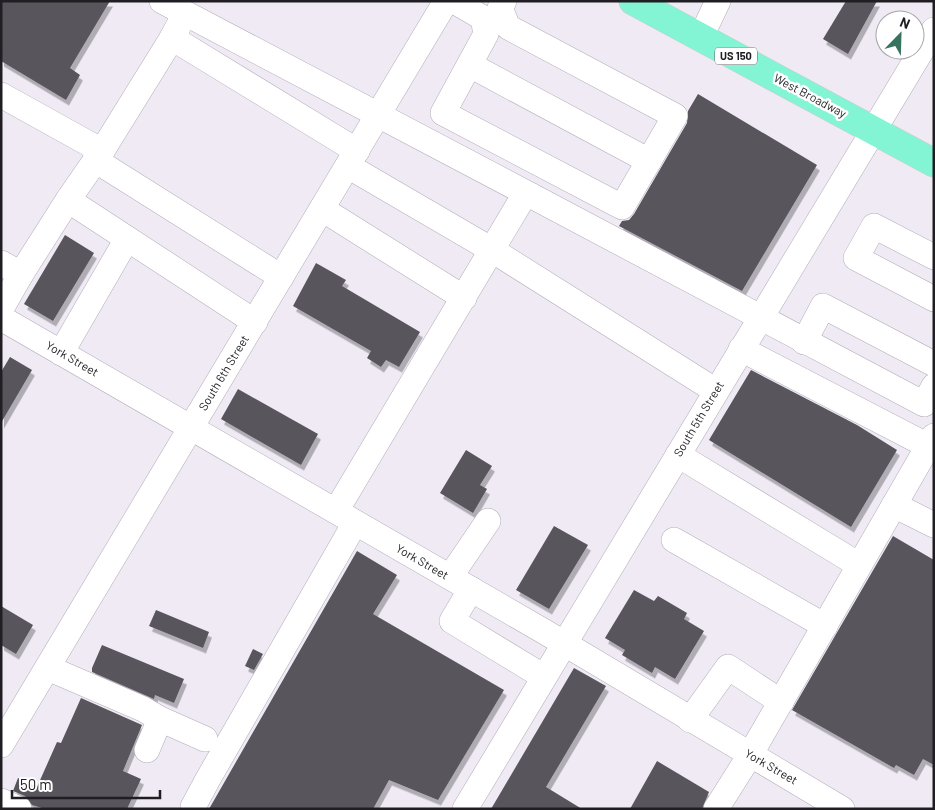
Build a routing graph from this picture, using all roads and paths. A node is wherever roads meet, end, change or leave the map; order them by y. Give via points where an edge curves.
1 (162, 1) edge
2 (446, 1) edge
3 (454, 1) edge
4 (633, 1) edge
5 (718, 1) edge
6 (185, 14) junction
7 (496, 18) edge
8 (934, 30) edge
9 (701, 37) junction
10 (172, 38) junction
11 (470, 65) junction
12 (1, 95) edge
13 (378, 116) junction
14 (873, 130) junction
15 (98, 156) junction
16 (352, 159) junction
17 (649, 161) junction
18 (934, 162) edge
19 (530, 195) junction
20 (68, 200) junction
21 (322, 209) junction
22 (127, 239) junction
23 (492, 250) junction
24 (934, 257) edge
25 (11, 269) edge
26 (281, 278) junction
27 (464, 298) junction
28 (934, 299) edge
29 (2, 318) edge
30 (760, 319) junction
31 (255, 322) junction
32 (804, 342) junction
33 (741, 349) junction
34 (61, 353) junction
35 (934, 364) edge
36 (934, 386) edge
37 (716, 391) junction
38 (191, 428) junction
39 (932, 444) edge
40 (678, 455) junction
41 (894, 505) junction
42 (345, 517) junction
43 (488, 521) dead end
44 (934, 525) edge
45 (674, 540) dead end
46 (860, 565) junction
47 (450, 577) junction
48 (471, 590) junction
49 (824, 626) junction
50 (564, 644) junction
51 (48, 668) junction
52 (544, 677) junction
53 (781, 702) junction
54 (160, 719) junction
55 (690, 720) junction
56 (205, 739) dead end
57 (1, 745) edge
58 (147, 750) dead end
59 (750, 755) junction
60 (1, 801) edge
61 (193, 808) edge
62 (19, 809) edge
63 (465, 809) edge
64 (716, 809) edge
65 (842, 809) edge

1 - 6 street
2 - 13 street, South 6th Street
3 - 7 street
4 - 9 main road, West Broadway / US 150
5 - 9 street
6 - 10 street
6 - 13 street
7 - 11 street
7 - 17 street via 676,116
8 - 14 street, South 5th Street
9 - 14 main road, West Broadway / US 150
10 - 15 street
10 - 16 street
11 - 17 street
11 - 17 street via 443,113 622,207
12 - 15 street
13 - 16 street, South 6th Street
13 - 19 street
14 - 18 main road, West Broadway / US 150
14 - 30 street, South 5th Street
15 - 20 street
15 - 26 street
16 - 21 street, South 6th Street
16 - 23 street
19 - 23 street via 522,199
19 - 30 street
20 - 22 street
20 - 25 street
21 - 26 street, South 6th Street
21 - 27 street
22 - 31 street
22 - 34 street
23 - 27 street
23 - 37 street
24 - 28 street via 874,226 856,258
25 - 29 street
26 - 31 street, South 6th Street
27 - 42 street
29 - 34 street, York Street
30 - 32 street
30 - 33 street, South 5th Street
31 - 38 street, South 6th Street
32 - 35 street via 823,306
32 - 36 street via 924,404
33 - 37 street, South 5th Street
33 - 39 street
34 - 38 street, York Street
37 - 40 street, South 5th Street
38 - 42 street, York Street
38 - 51 street, South 6th Street
39 - 41 street
40 - 46 street
40 - 50 street, South 5th Street
41 - 44 street
41 - 46 street
42 - 47 street, York Street
42 - 61 street
43 - 47 street
45 - 49 street
46 - 49 street
47 - 48 street, York Street
48 - 50 street, York Street
48 - 52 street via 452,621
49 - 53 street
50 - 52 street, South 5th Street
50 - 55 street, York Street
51 - 54 street via 143,708
51 - 57 street, South 6th Street
52 - 63 street, South 5th Street
53 - 55 street via 728,667
53 - 59 street
54 - 56 street
54 - 58 street
55 - 59 street, York Street
59 - 64 street
59 - 65 street, York Street
60 - 62 street

